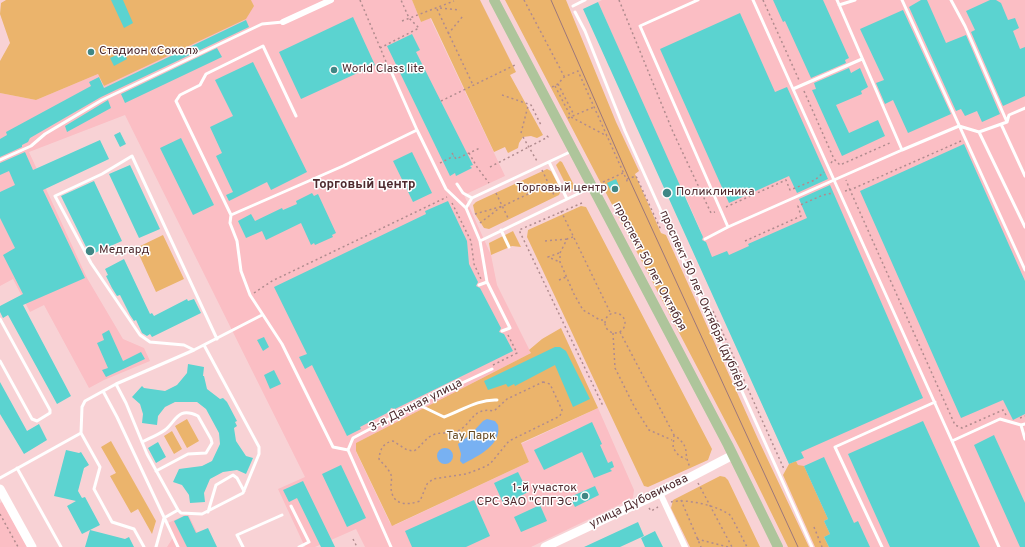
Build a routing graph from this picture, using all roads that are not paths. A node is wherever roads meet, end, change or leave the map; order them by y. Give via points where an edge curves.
1 (331, 0) edge
2 (494, 0) edge
3 (585, 0) edge
4 (686, 0) edge
5 (698, 0) edge
6 (753, 0) edge
7 (837, 0) edge
8 (855, 0) edge
9 (902, 0) edge
10 (951, 0) edge
11 (688, 4) junction
12 (839, 5) junction
13 (572, 6) dead end
14 (575, 12) dead end
15 (283, 22) joint
16 (862, 59) junction
17 (390, 69) dead end
18 (793, 89) junction
19 (1025, 108) edge
20 (296, 116) dead end
21 (1007, 122) junction
22 (1001, 124) junction
23 (959, 126) junction
24 (417, 130) junction
25 (979, 132) junction
26 (902, 150) junction
27 (573, 151) junction
28 (0, 160) edge
29 (549, 162) junction
30 (1025, 176) edge
31 (834, 180) junction
32 (457, 184) dead end
33 (593, 186) junction
34 (472, 198) junction
35 (567, 199) junction
36 (466, 208) junction
37 (231, 215) junction
38 (728, 227) junction
39 (1025, 227) edge
40 (502, 230) junction
41 (704, 240) dead end
42 (480, 241) junction
43 (509, 247) dead end
44 (1025, 270) edge
45 (487, 282) junction
46 (479, 285) dead end
47 (262, 315) junction
48 (0, 319) edge
49 (1, 325) edge
50 (502, 331) dead end
51 (217, 340) junction
52 (204, 345) junction
53 (194, 350) junction
54 (0, 361) edge
55 (492, 369) dead end
56 (116, 384) junction
57 (103, 391) junction
58 (497, 400) dead end
59 (934, 402) junction
60 (417, 404) junction
61 (392, 411) dead end
62 (395, 416) junction
63 (1025, 424) edge
64 (1021, 425) junction
65 (81, 433) junction
66 (1025, 439) edge
67 (952, 440) junction
68 (142, 442) junction
69 (348, 450) junction
70 (733, 455) junction
71 (18, 468) junction
72 (156, 471) junction
73 (0, 478) edge
74 (0, 489) edge
75 (244, 491) junction
76 (660, 493) junction
77 (291, 506) dead end
78 (178, 510) junction
79 (208, 512) junction
80 (282, 515) dead end
81 (164, 518) junction
82 (32, 547) edge
83 (61, 547) edge
84 (144, 547) edge
85 (156, 547) edge
86 (178, 547) edge
87 (243, 547) edge
88 (299, 547) edge
89 (391, 547) edge
90 (545, 547) edge
91 (685, 547) edge
92 (778, 547) edge
93 (812, 547) edge
94 (882, 547) edge
95 (999, 547) edge

1 - 15 street
2 - 27 main road, проспект 50 лет Октября
3 - 13 lane
4 - 11 lane
5 - 11 lane
6 - 18 lane
7 - 12 lane
8 - 12 lane
9 - 23 lane
10 - 21 lane
11 - 38 lane via 640,26
12 - 16 lane
14 - 93 lane, проспект 50 лет Октября (дублёр) via 625,131
15 - 28 lane via 262,24 102,100 45,134 31,146
16 - 18 lane
16 - 26 lane
17 - 24 lane
18 - 31 lane
19 - 21 lane via 1009,115
20 - 37 lane via 263,46 206,74 200,85 180,95 176,101
21 - 22 lane
22 - 25 lane
22 - 30 lane
23 - 25 lane
23 - 26 lane
23 - 44 lane
24 - 36 lane via 446,189
24 - 37 lane
25 - 39 lane
26 - 31 lane
27 - 29 lane
27 - 33 main road, проспект 50 лет Октября
29 - 34 lane
29 - 35 lane
31 - 38 lane
31 - 59 lane
32 - 34 lane via 463,193
33 - 35 lane
33 - 70 main road, проспект 50 лет Октября
34 - 36 lane
35 - 40 lane
36 - 42 lane
37 - 47 lane via 230,223 237,241 241,271 250,295
38 - 41 lane
40 - 42 lane
40 - 43 lane
42 - 45 lane
45 - 46 lane
45 - 50 lane via 510,328
47 - 51 lane
47 - 69 lane via 282,344 332,447
48 - 49 lane
49 - 54 lane via 50,413 37,421 32,419
51 - 52 lane
51 - 53 lane via 132,156 102,174 55,196 91,263 140,335 150,342 184,345
52 - 53 lane
52 - 75 lane via 259,447 259,454
53 - 56 lane
55 - 60 lane, 3-я Дачная улица
56 - 57 lane
56 - 68 lane
57 - 65 lane via 82,405
57 - 81 lane
58 - 60 lane via 477,403 444,418
59 - 67 lane
59 - 94 lane via 835,447
60 - 62 lane, 3-я Дачная улица
61 - 62 lane
62 - 69 lane, 3-я Дачная улица via 353,438
63 - 64 lane
64 - 66 lane
64 - 67 lane via 1000,419
65 - 71 lane
65 - 84 lane via 100,467 94,489 112,522 134,529
67 - 95 lane
68 - 72 lane
68 - 72 lane via 166,429 177,415 182,414 198,416 211,439 211,445 206,453 188,454
69 - 89 lane
70 - 76 street, улица Дубовикова
70 - 92 main road, проспект 50 лет Октября
71 - 73 lane
71 - 83 lane
72 - 78 lane
74 - 82 street
75 - 79 lane
75 - 79 lane via 233,475 219,482
76 - 90 street, улица Дубовикова
76 - 91 street
77 - 88 lane via 309,542
78 - 79 lane via 181,513
78 - 81 lane
80 - 87 lane via 237,535
81 - 85 lane
81 - 86 lane

